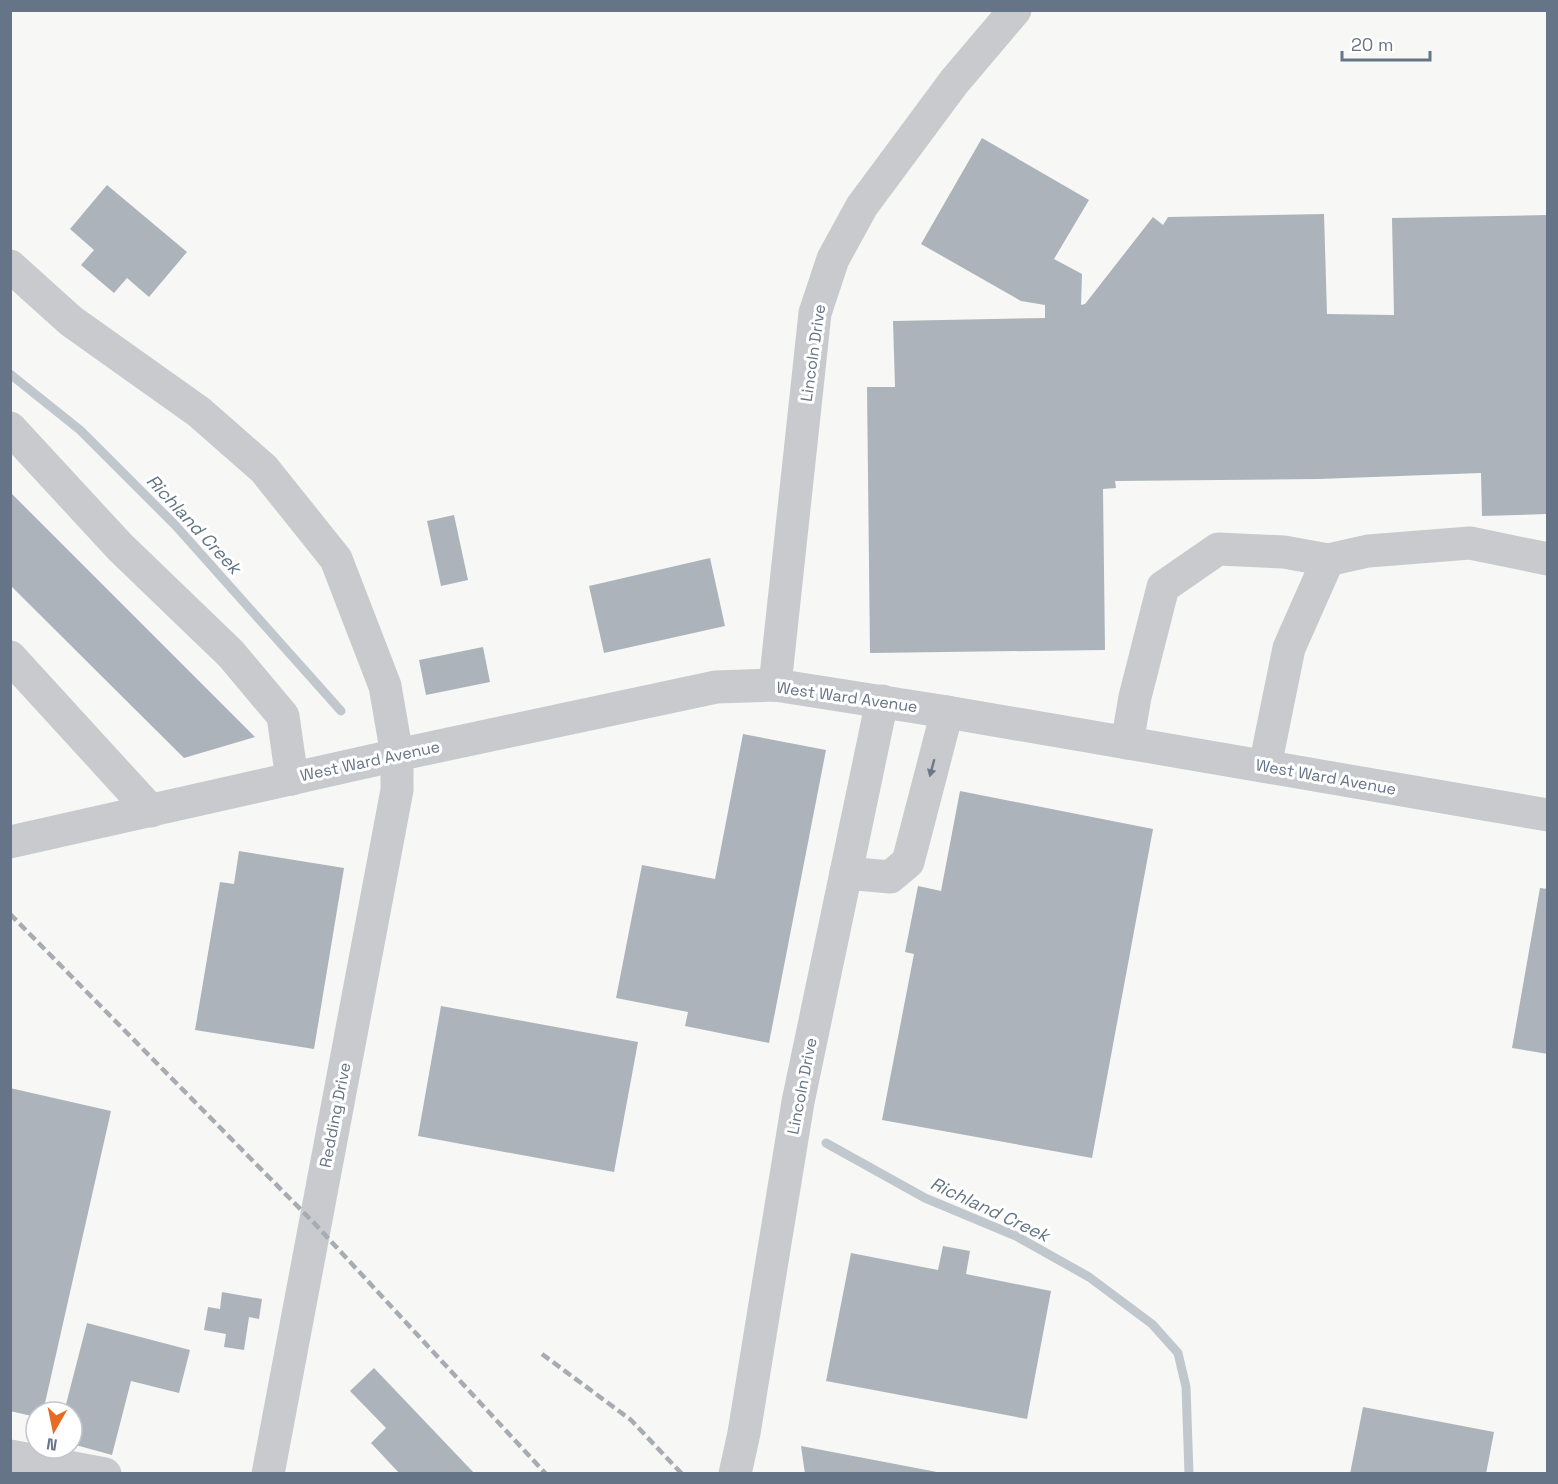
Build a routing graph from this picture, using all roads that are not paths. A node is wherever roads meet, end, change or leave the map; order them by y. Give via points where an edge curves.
1 (1015, 10) edge
2 (10, 266) edge
3 (10, 428) edge
4 (1548, 558) edge
5 (1328, 560) junction
6 (10, 657) edge
7 (775, 685) junction
8 (882, 701) junction
9 (947, 712) junction
10 (1127, 743) junction
11 (397, 755) junction
12 (1265, 766) junction
13 (292, 779) junction
14 (151, 811) junction
15 (1548, 815) edge
16 (10, 843) edge
17 (846, 873) junction
18 (10, 1456) edge
19 (105, 1473) edge
20 (268, 1473) edge
21 (735, 1473) edge

1 - 7 street, Lincoln Drive via 954,82 862,206 832,259 815,313
2 - 11 street, Redding Drive via 71,321 199,412 264,469 336,559 385,686
3 - 13 street via 120,547 231,654 283,716
4 - 5 street via 1470,543 1368,551
5 - 10 street via 1284,552 1218,549 1163,587
5 - 12 street via 1289,648
6 - 14 street
7 - 8 street, West Ward Avenue
7 - 11 street, West Ward Avenue via 716,687
8 - 9 street, West Ward Avenue
8 - 17 street, Lincoln Drive
9 - 10 street, West Ward Avenue
9 -> 17 street via 908,862 890,877
10 - 12 street, West Ward Avenue
11 - 13 street, West Ward Avenue
11 - 20 street, Redding Drive via 397,790
12 - 15 street, West Ward Avenue
13 - 14 street, West Ward Avenue
14 - 16 street, West Ward Avenue
17 - 21 street, Lincoln Drive via 798,1102
18 - 19 street

